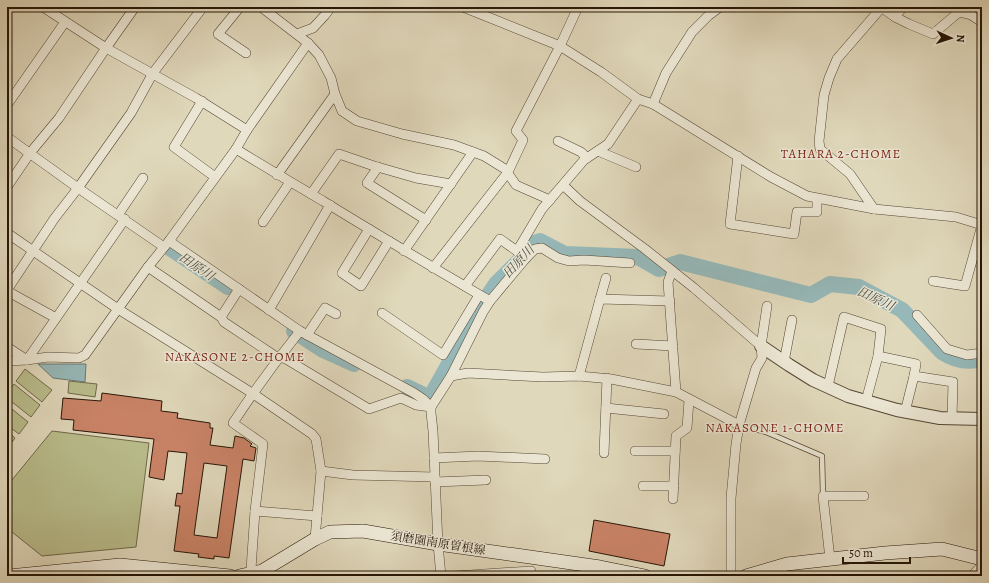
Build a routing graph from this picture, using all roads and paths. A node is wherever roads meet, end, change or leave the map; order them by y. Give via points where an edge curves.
1 (43, 7) edge
2 (135, 7) edge
3 (203, 7) edge
4 (240, 7) edge
5 (261, 7) edge
6 (331, 7) edge
7 (463, 7) edge
8 (578, 7) edge
9 (720, 7) edge
10 (881, 7) edge
11 (903, 7) edge
12 (895, 17) junction
13 (65, 22) junction
14 (982, 22) edge
15 (297, 34) junction
16 (308, 43) junction
17 (560, 46) junction
18 (106, 48) junction
19 (246, 53) dead end
20 (153, 74) junction
21 (335, 94) junction
22 (638, 98) junction
23 (202, 101) junction
24 (653, 104) junction
25 (7, 105) edge
26 (247, 130) junction
27 (7, 137) edge
28 (558, 141) dead end
29 (236, 149) junction
30 (598, 151) junction
31 (473, 152) junction
32 (30, 153) junction
33 (738, 156) junction
34 (587, 158) junction
35 (378, 167) junction
36 (636, 167) dead end
37 (508, 172) junction
38 (277, 175) junction
39 (143, 178) dead end
40 (215, 178) junction
41 (290, 182) junction
42 (451, 184) junction
43 (563, 185) junction
44 (7, 187) edge
45 (78, 188) junction
46 (312, 194) junction
47 (817, 199) junction
48 (550, 200) junction
49 (330, 205) junction
50 (874, 209) junction
51 (122, 217) junction
52 (426, 220) junction
53 (263, 222) dead end
54 (982, 225) edge
55 (369, 229) junction
56 (7, 233) edge
57 (389, 241) junction
58 (166, 244) junction
59 (517, 250) junction
60 (33, 251) junction
61 (404, 251) junction
62 (526, 258) junction
63 (630, 263) dead end
64 (148, 267) junction
65 (433, 268) junction
66 (672, 271) junction
67 (606, 278) dead end
68 (933, 281) dead end
69 (80, 283) junction
70 (465, 286) junction
71 (239, 289) junction
72 (7, 291) edge
73 (479, 294) junction
74 (600, 299) junction
75 (490, 301) junction
76 (670, 301) junction
77 (767, 306) dead end
78 (118, 309) junction
79 (269, 310) junction
80 (382, 313) dead end
81 (336, 314) dead end
82 (917, 315) dead end
83 (221, 317) junction
84 (56, 318) junction
85 (792, 320) dead end
86 (304, 333) junction
87 (636, 344) dead end
88 (673, 346) junction
89 (761, 346) junction
90 (7, 347) edge
91 (982, 353) edge
92 (443, 355) junction
93 (878, 356) junction
94 (279, 357) junction
95 (27, 360) junction
96 (457, 362) junction
97 (784, 362) junction
98 (7, 363) edge
99 (451, 376) junction
100 (579, 376) junction
101 (914, 376) junction
102 (607, 378) junction
103 (828, 386) junction
104 (676, 392) junction
105 (252, 393) junction
106 (689, 400) junction
107 (866, 401) junction
108 (431, 407) junction
109 (606, 408) junction
110 (905, 412) junction
111 (664, 414) dead end
112 (952, 418) junction
113 (982, 419) edge
114 (739, 425) junction
115 (636, 451) dead end
116 (675, 451) junction
117 (604, 453) dead end
118 (434, 458) junction
119 (545, 459) dead end
120 (321, 471) junction
121 (435, 480) junction
122 (486, 480) dead end
123 (643, 486) dead end
124 (674, 486) junction
125 (824, 496) junction
126 (864, 496) dead end
127 (673, 499) dead end
128 (255, 511) junction
129 (317, 516) junction
130 (315, 540) junction
131 (438, 544) junction
132 (534, 557) junction
133 (830, 559) junction
134 (982, 559) edge
135 (982, 565) edge
136 (534, 573) edge
137 (247, 575) edge
138 (9, 576) edge
139 (230, 576) edge
140 (441, 576) edge
141 (455, 576) edge
142 (645, 576) edge
143 (731, 576) edge
144 (746, 576) edge
145 (972, 576) edge

1 - 13 street
2 - 18 street
3 - 20 street
4 - 19 street via 218,34
5 - 15 street
6 - 15 street via 313,28
7 - 17 street
8 - 17 street
9 - 24 street via 692,32 666,73
10 - 12 street
10 - 50 street via 838,59 828,78 819,141 820,149 850,174
11 - 12 street
12 - 14 street via 933,34 959,12 971,15
13 - 18 street
13 - 25 street
15 - 16 street
16 - 21 street via 319,55 331,78
16 - 26 street
17 - 22 street
17 - 37 street via 516,131 523,140
18 - 20 street
18 - 32 street via 59,118
20 - 23 street
20 - 45 street via 131,113
21 - 31 street via 342,110 357,121
21 - 38 street
22 - 24 street
22 - 30 street via 608,144
23 - 26 street
23 - 40 street via 174,147
24 - 33 street
26 - 29 street
27 - 32 street
28 - 34 street via 581,152
29 - 38 street
29 - 40 street
30 - 34 street
30 - 36 street
31 - 37 street
31 - 42 street
32 - 44 street
32 - 45 street
33 - 47 street via 771,177
33 - 47 street via 730,224 794,234 797,212 817,212
34 - 43 street
35 - 42 street via 416,178
35 - 46 street via 339,154
35 - 52 street via 367,183
37 - 48 street via 516,185
37 - 65 street
38 - 41 street
39 - 51 street
40 - 58 street
41 - 46 street
41 - 53 street
42 - 52 street
43 - 48 street
43 - 66 street via 580,201
45 - 51 street
45 - 60 street
46 - 49 street
47 - 50 street
48 - 59 street
49 - 55 street
49 - 79 street
50 - 54 street via 956,217
51 - 58 street
51 - 69 street
52 - 61 street
54 - 68 street via 965,286
55 - 57 street
55 - 57 street via 342,273 361,286
56 - 60 street
57 - 61 street
58 - 64 street
58 - 71 street
59 - 62 street
59 - 70 street via 500,239
60 - 69 street
60 - 72 street
61 - 65 street
62 - 63 street via 534,249 542,248 558,258 569,261
62 - 75 street
64 - 78 street
64 - 83 street
65 - 70 street
66 - 76 street via 668,282
66 - 89 street
67 - 74 street
69 - 78 street
69 - 84 street
70 - 73 street
71 - 79 street
71 - 83 street
72 - 84 street
73 - 75 street
73 - 92 street
74 - 76 street
74 - 100 street
75 - 96 street
76 - 88 street
77 - 89 street
78 - 95 street via 85,355 79,358 48,357
78 - 105 street
79 - 86 street
80 - 92 street
81 - 86 street via 325,308
82 - 91 street via 947,349 967,355
83 - 94 street via 224,322
84 - 95 street
85 - 97 street
86 - 94 street
86 - 108 street via 423,399
87 - 88 street
88 - 104 street
89 - 97 street
89 - 114 street via 762,358 756,368
90 - 95 street
92 - 96 street
93 - 101 street via 916,364
93 - 103 street via 881,329 844,317
93 - 107 street
94 - 105 street
94 - 108 street via 369,409 401,398 416,405
95 - 98 street
96 - 99 street
97 - 103 street
99 - 100 street via 468,373
99 - 108 street
100 - 102 street
101 - 110 street
101 - 112 street via 953,382
102 - 104 street
102 - 109 street
103 - 107 street
104 - 106 street
105 - 120 street via 312,434 316,439
105 - 128 street via 233,423 263,444
106 - 114 street
106 - 116 street via 687,428 676,436
107 - 110 street
108 - 118 street
109 - 111 street
109 - 117 street
110 - 112 street
112 - 113 street
114 - 125 lane via 766,432 822,456
114 - 143 street via 731,498
115 - 116 street
116 - 124 street
118 - 119 street via 478,456
118 - 121 street
120 - 121 street
120 - 129 street
121 - 122 street
121 - 131 street
123 - 124 street
124 - 127 street
125 - 126 street
125 - 133 street
128 - 129 street
128 - 137 street via 251,569
129 - 130 street
130 - 131 main road, 須磨園南原曽根線 via 330,532 363,531
130 - 137 main road, 須磨園南原曽根線 via 262,571
131 - 132 main road, 須磨園南原曽根線
131 - 140 street
132 - 136 street
132 - 142 main road, 須磨園南原曽根線
133 - 134 main road via 942,549
133 - 144 main road via 787,564
135 - 145 street
136 - 141 street
138 - 139 main road via 120,565

